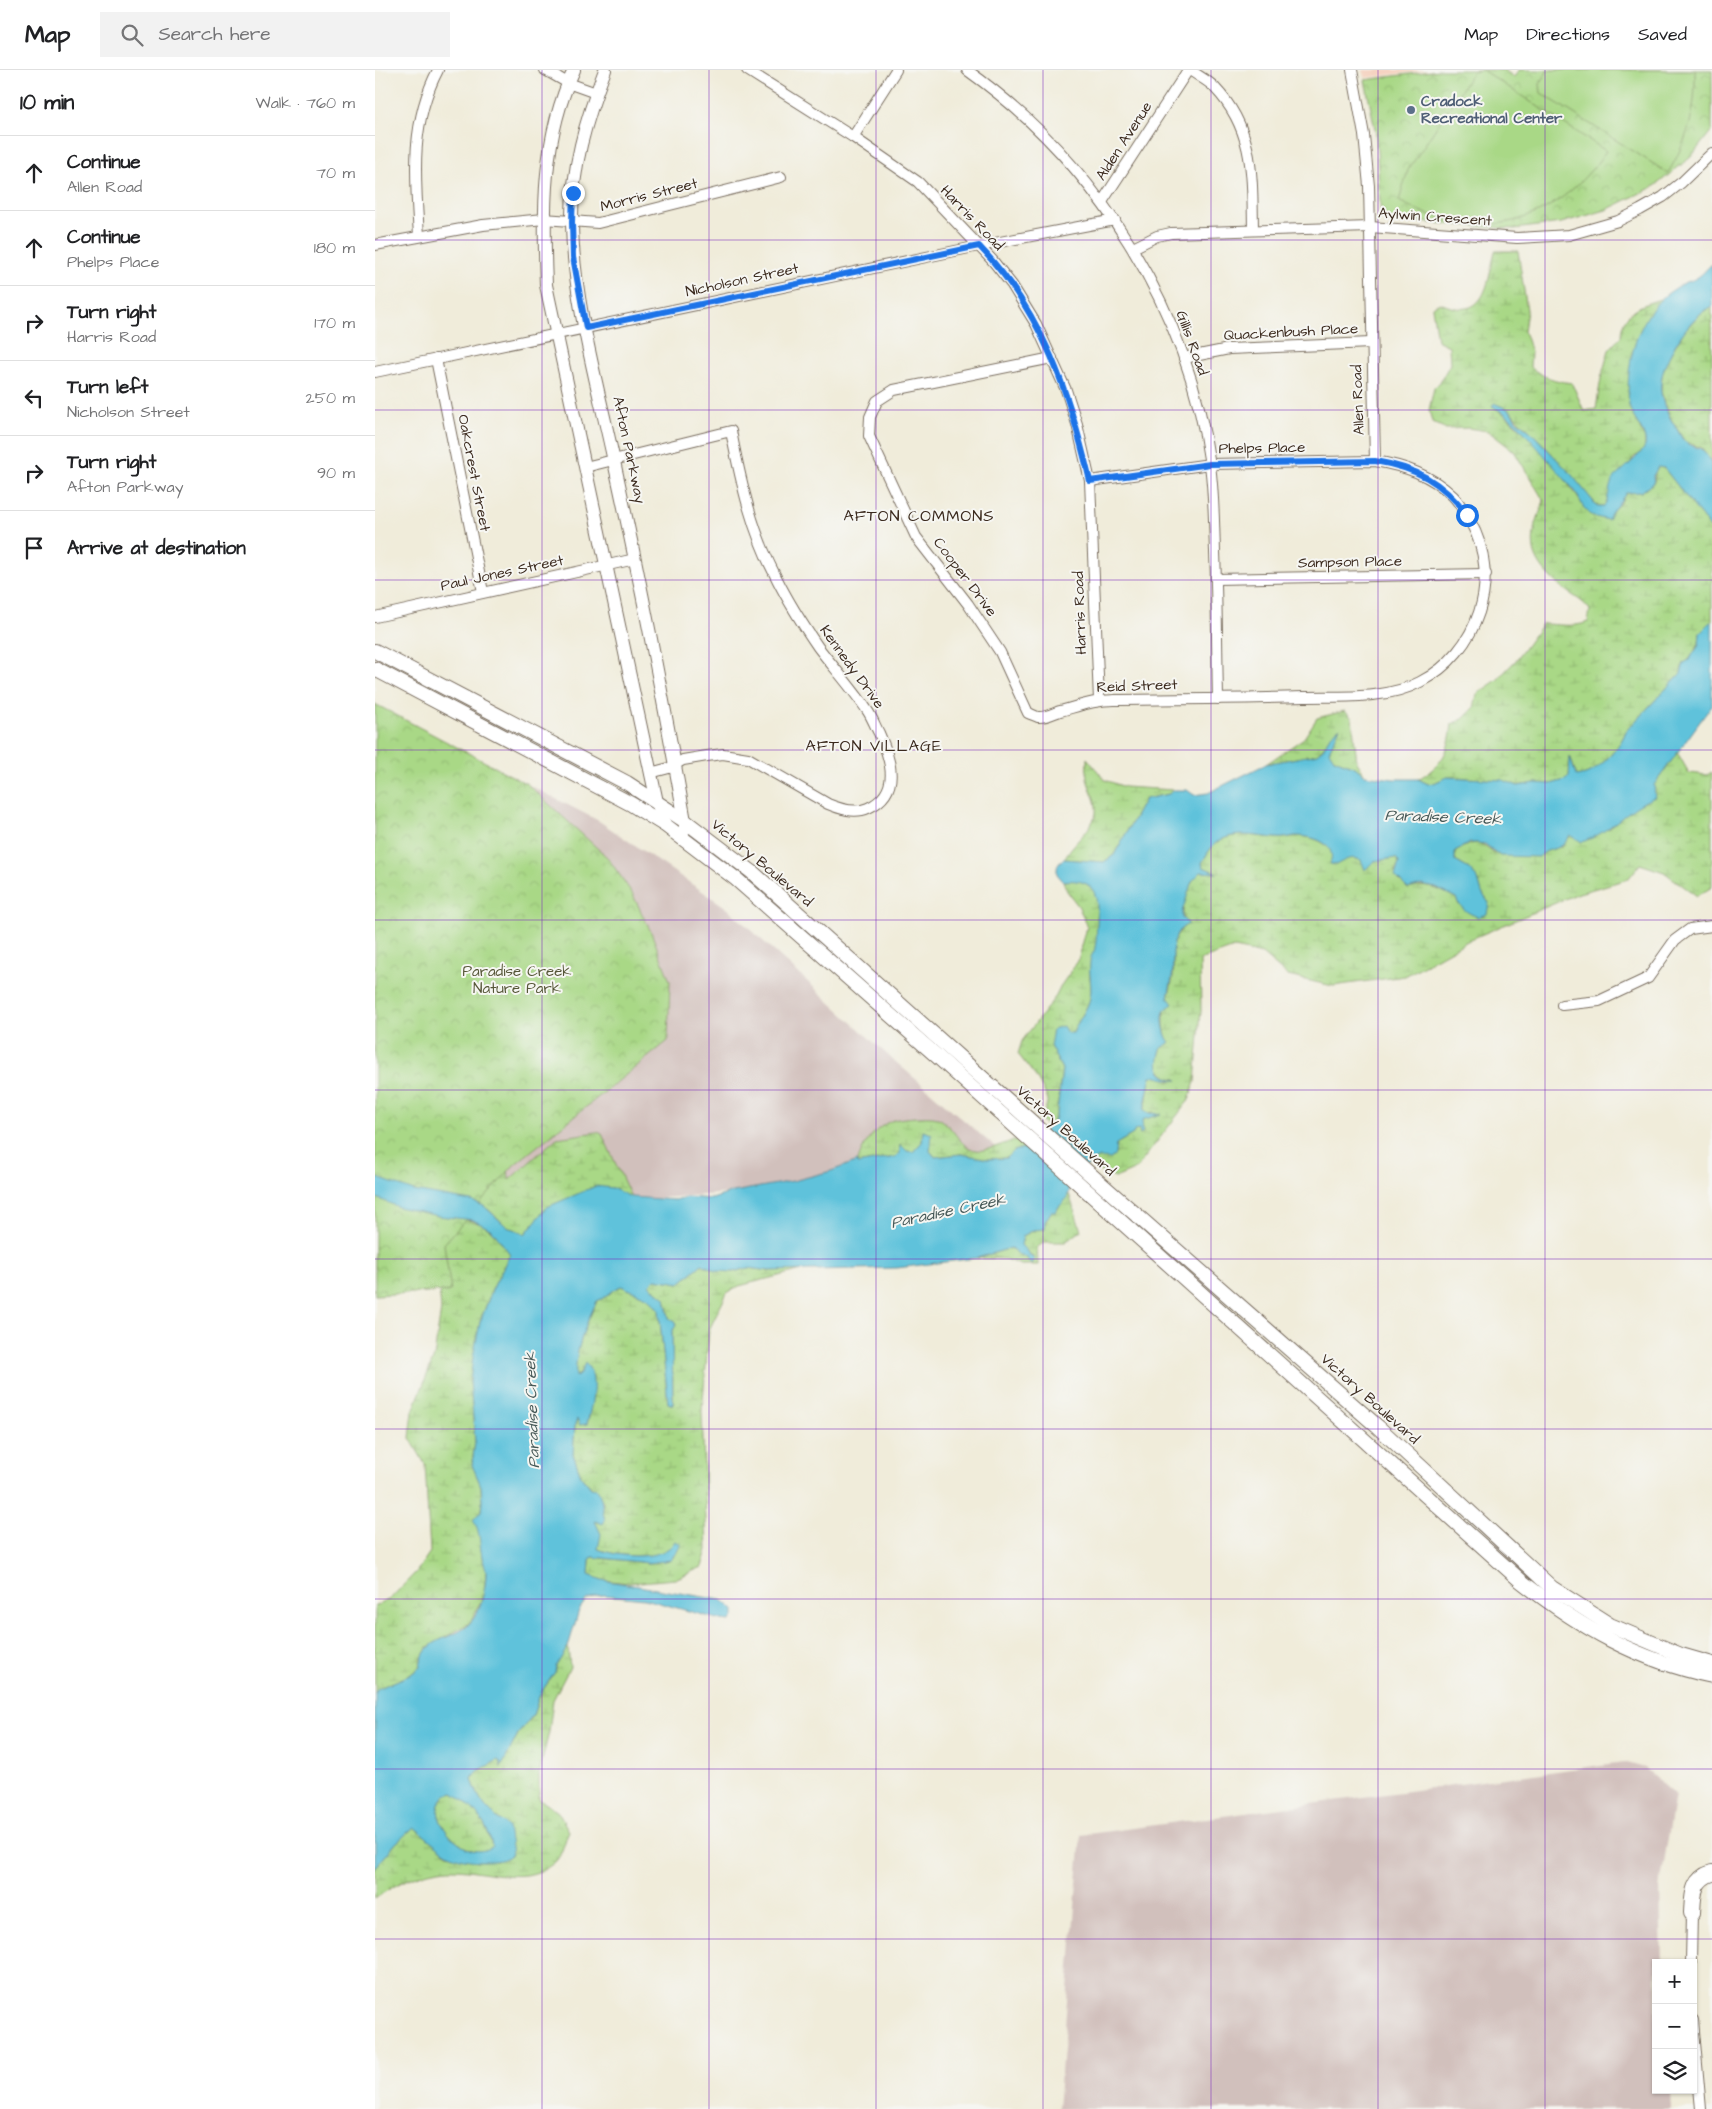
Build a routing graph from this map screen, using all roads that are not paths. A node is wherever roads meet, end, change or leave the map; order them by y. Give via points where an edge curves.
1 (438, 70) edge
2 (545, 70) edge
3 (575, 70) edge
4 (605, 70) edge
5 (747, 70) edge
6 (895, 70) edge
7 (967, 70) edge
8 (1189, 70) edge
9 (1352, 70) edge
10 (569, 83) junction
11 (596, 93) junction
12 (853, 137) junction
13 (1712, 153) edge
14 (781, 177) dead end
15 (1102, 202) junction
16 (544, 219) junction
17 (1115, 220) junction
18 (572, 222) junction
19 (1369, 227) junction
20 (1253, 230) junction
21 (419, 235) junction
22 (375, 245) edge
23 (979, 246) junction
24 (1133, 248) junction
25 (586, 328) junction
26 (556, 334) junction
27 (1371, 343) junction
28 (1052, 358) junction
29 (1184, 358) junction
30 (436, 359) junction
31 (375, 372) edge
32 (614, 460) junction
33 (1375, 461) junction
34 (1210, 464) junction
35 (585, 467) junction
36 (1090, 481) junction
37 (635, 559) junction
38 (606, 566) junction
39 (1485, 574) junction
40 (1216, 580) junction
41 (483, 592) junction
42 (375, 617) edge
43 (375, 651) edge
44 (375, 669) edge
45 (1015, 688) joint
46 (1218, 699) junction
47 (1099, 700) junction
48 (675, 763) junction
49 (650, 772) junction
50 (657, 802) junction
51 (685, 821) junction
52 (665, 825) junction
53 (684, 839) junction
54 (1712, 926) edge
55 (1562, 1005) dead end
56 (1598, 1626) junction
57 (1712, 1664) edge
58 (1712, 1676) edge
59 (1712, 1873) edge
60 (1712, 1884) edge
61 (1691, 1913) junction
62 (1691, 1959) edge
63 (1696, 2049) edge
64 (1701, 2109) edge

1 - 21 street via 428,90 417,136 415,174
2 - 10 street
3 - 10 street
4 - 11 street, Afton Parkway
5 - 12 street, Harris Road
6 - 12 street
7 - 15 street, Gillis Road via 1005,97 1074,168
8 - 15 street, Alden Avenue
8 - 20 street via 1214,87 1234,111 1247,139
9 - 19 street, Allen Road via 1364,135
10 - 11 street
10 - 16 street via 551,147 545,180
11 - 18 street, Afton Parkway via 584,128 573,193
12 - 23 street, Harris Road via 918,182
13 - 19 street, Aylwin Crescent via 1663,197 1618,221 1569,235 1517,238
14 - 18 street, Morris Street via 598,223
15 - 17 street, Gillis Road
16 - 18 street, Morris Street
16 - 21 street, Morris Street
16 - 26 street via 546,285
17 - 23 street, Nicholson Street
17 - 24 street, Gillis Road
18 - 25 street, Afton Parkway via 573,257
19 - 20 street, Aylwin Crescent
19 - 27 street, Allen Road
20 - 24 street, Aylwin Crescent via 1171,233
21 - 22 street, Morris Street
23 - 25 street, Nicholson Street
23 - 28 street, Harris Road via 1012,285
24 - 29 street, Gillis Road
25 - 26 street, Nicholson Street
25 - 32 street, Afton Parkway
26 - 30 street, Nicholson Street
26 - 35 street
27 - 29 street, Quackenbush Place via 1229,349
27 - 33 street, Allen Road
28 - 36 street, Harris Road via 1077,424
28 - 45 street, Cooper Drive via 894,390 877,401 870,416 869,436 916,537 1000,652
29 - 34 street, Gillis Road
30 - 31 street, Nicholson Street
30 - 41 street, Oakcrest Street
32 - 35 street
32 - 37 street, Afton Parkway
32 - 48 street, Kennedy Drive via 731,431 747,506 758,540 800,622 868,710 892,772 888,789 880,802 863,810 853,810 828,804 748,758 723,754
33 - 34 street, Phelps Place
33 - 39 street via 1418,472 1454,497 1475,530
34 - 36 street, Phelps Place
34 - 40 street, Gillis Road
35 - 38 street
36 - 47 street, Harris Road
37 - 38 street, Paul Jones Street
37 - 48 street, Afton Parkway
38 - 41 street, Paul Jones Street
38 - 49 street
39 - 40 street, Sampson Place
39 - 46 street via 1478,618 1467,640 1446,664 1418,684 1363,695
40 - 46 street, Gillis Road
41 - 42 street, Paul Jones Street
43 - 50 main road, Victory Boulevard via 592,763
44 - 52 main road, Victory Boulevard via 593,782
45 - 47 street, Reid Street via 1027,713 1039,717
46 - 47 street, Reid Street
48 - 49 street, Kennedy Drive via 669,768
48 - 51 street, Afton Parkway
49 - 50 street
50 - 51 main road, Victory Boulevard
50 - 52 street
51 - 53 street, Afton Parkway
51 - 56 main road, Victory Boulevard via 752,872
52 - 53 main road, Victory Boulevard
53 - 56 main road, Victory Boulevard via 736,879 1521,1581 1568,1616
54 - 55 street via 1690,929 1675,940 1648,978 1599,1001
56 - 57 main road, Victory Boulevard
56 - 58 main road, Victory Boulevard via 1613,1642 1671,1665
59 - 61 main road via 1695,1885
60 - 61 main road via 1700,1892
61 - 62 street
63 - 64 street

